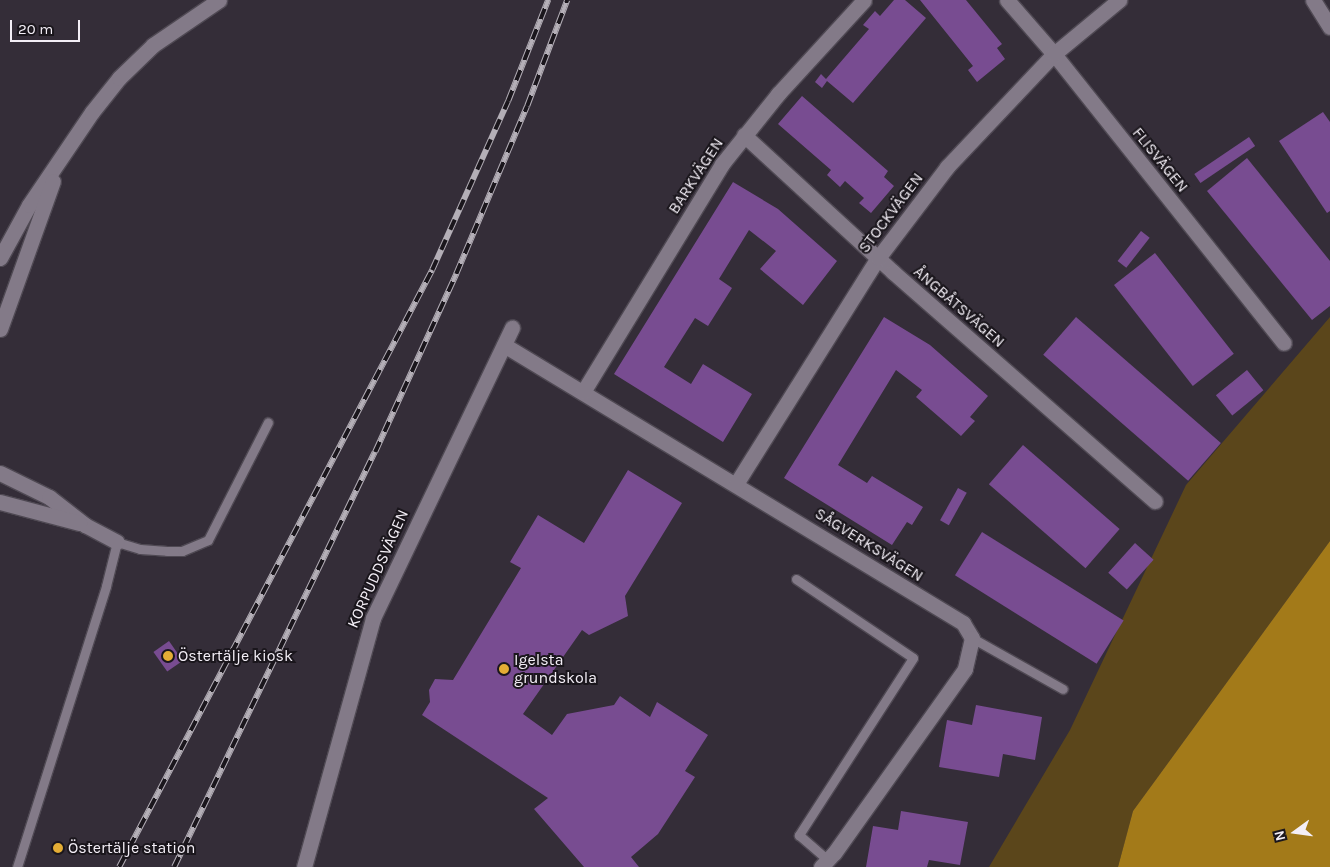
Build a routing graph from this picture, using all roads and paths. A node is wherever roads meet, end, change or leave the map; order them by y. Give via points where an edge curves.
1 (219, 0) edge
2 (864, 0) edge
3 (1007, 0) edge
4 (1119, 0) edge
5 (1314, 0) edge
6 (1330, 26) edge
7 (1054, 54) junction
8 (744, 135) junction
9 (63, 156) junction
10 (0, 258) edge
11 (878, 258) junction
12 (512, 328) dead end
13 (0, 329) edge
14 (1284, 343) dead end
15 (504, 345) junction
16 (583, 392) junction
17 (268, 422) dead end
18 (0, 473) edge
19 (736, 484) junction
20 (1155, 501) dead end
21 (0, 502) edge
22 (85, 525) junction
23 (117, 542) junction
24 (796, 579) dead end
25 (972, 638) junction
26 (1063, 689) dead end
27 (824, 863) edge
28 (17, 867) edge
29 (304, 867) edge

1 - 9 street via 153,46 120,78
2 - 8 street, BARKVÄGEN via 815,51
3 - 7 street, FLISVÄGEN
4 - 7 street, STOCKVÄGEN
5 - 6 street
7 - 11 street, STOCKVÄGEN via 946,168
7 - 14 street, FLISVÄGEN
8 - 11 street, ÅNGBÅTSVÄGEN
8 - 16 street, BARKVÄGEN via 722,164
9 - 10 street via 29,205
9 - 13 street via 21,262
11 - 19 street, STOCKVÄGEN
11 - 20 street, ÅNGBÅTSVÄGEN
12 - 15 street, KORPUDDSVÄGEN
15 - 16 street, SÅGVERKSVÄGEN
15 - 29 street, KORPUDDSVÄGEN via 372,618
16 - 19 street, SÅGVERKSVÄGEN
17 - 23 lane via 208,540 182,551 167,552
18 - 22 street via 49,497
19 - 25 street, SÅGVERKSVÄGEN via 963,623
21 - 22 street
22 - 23 street
23 - 28 lane
24 - 27 lane via 913,658 799,835
25 - 26 lane
25 - 27 street via 965,669

